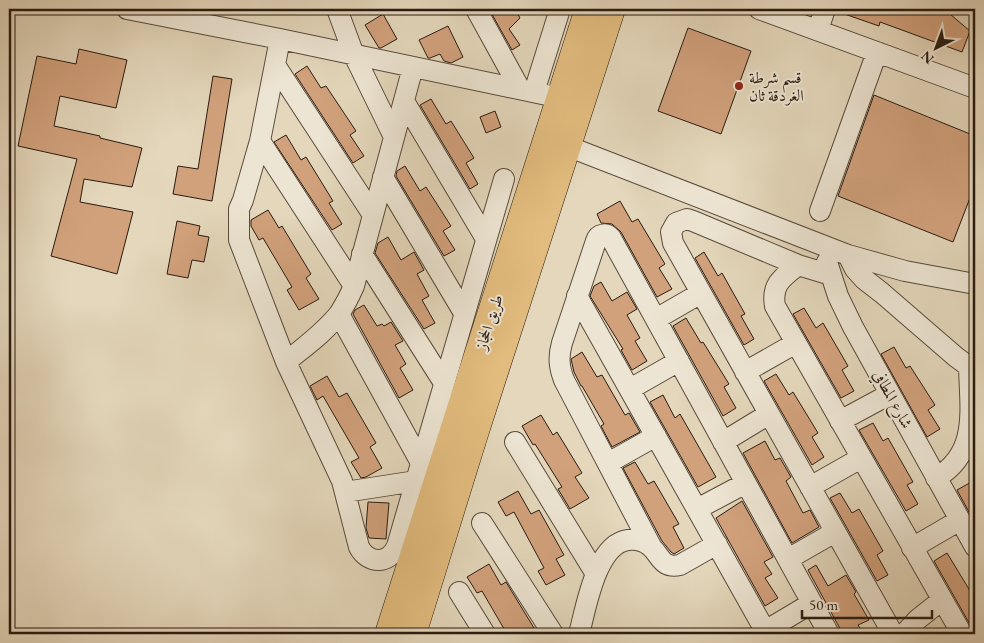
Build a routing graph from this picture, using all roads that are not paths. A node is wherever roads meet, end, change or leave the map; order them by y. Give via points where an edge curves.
1 (127, 9) edge
2 (337, 9) edge
3 (476, 9) edge
4 (542, 9) edge
5 (560, 9) edge
6 (589, 9) edge
7 (610, 9) edge
8 (759, 9) edge
9 (825, 9) edge
10 (553, 29) junction
11 (818, 30) junction
12 (280, 39) junction
13 (876, 52) junction
14 (354, 55) junction
15 (274, 65) junction
16 (413, 67) junction
17 (975, 88) edge
18 (527, 91) junction
19 (561, 98) junction
20 (404, 101) junction
21 (394, 137) junction
22 (260, 141) junction
23 (567, 146) junction
24 (383, 177) junction
25 (504, 179) dead end
26 (820, 211) dead end
27 (373, 215) junction
28 (486, 239) junction
29 (823, 246) junction
30 (362, 254) junction
31 (848, 255) junction
32 (798, 265) junction
33 (831, 275) junction
34 (975, 284) edge
35 (354, 286) junction
36 (701, 294) junction
37 (577, 296) junction
38 (464, 313) junction
39 (338, 314) junction
40 (656, 320) junction
41 (796, 343) junction
42 (679, 361) junction
43 (286, 362) junction
44 (972, 369) edge
45 (745, 372) junction
46 (444, 383) junction
47 (630, 389) junction
48 (890, 394) junction
49 (769, 414) junction
50 (840, 422) junction
51 (656, 436) junction
52 (515, 442) dead end
53 (723, 442) junction
54 (972, 442) edge
55 (861, 458) junction
56 (608, 463) junction
57 (418, 472) junction
58 (936, 478) junction
59 (746, 483) junction
60 (810, 487) junction
61 (345, 492) junction
62 (697, 509) junction
63 (960, 520) junction
64 (482, 523) dead end
65 (835, 532) junction
66 (717, 544) junction
67 (652, 548) junction
68 (912, 548) junction
69 (975, 548) edge
70 (788, 559) junction
71 (596, 574) junction
72 (458, 592) dead end
73 (942, 600) junction
74 (812, 603) junction
75 (766, 632) edge
76 (389, 634) edge
77 (412, 634) edge
78 (486, 634) edge
79 (553, 634) edge
80 (579, 634) edge
81 (829, 634) edge
82 (893, 634) edge
83 (904, 634) edge
84 (962, 634) edge

1 - 12 street
2 - 14 street
3 - 18 street
4 - 10 street
5 - 10 street
6 - 19 main road, طريق الحجاز
7 - 23 main road, طريق الحجاز
8 - 11 street
9 - 11 street
10 - 18 street
11 - 13 street
12 - 14 street
12 - 15 street
13 - 17 street
13 - 26 street
14 - 16 street
14 - 21 street
15 - 22 street
15 - 27 street
16 - 18 street
16 - 20 street
18 - 19 street
19 - 76 main road, طريق الحجاز
20 - 21 street
20 - 28 street
21 - 24 street
22 - 35 street
22 - 43 street via 239,209 240,240
23 - 29 street
23 - 77 main road, طريق الحجاز
24 - 27 street
24 - 38 street
25 - 28 street
27 - 30 street
28 - 38 street
29 - 31 street
29 - 33 street, شارع المطافي
30 - 35 street
30 - 46 street
31 - 34 street via 913,273
31 - 44 street via 864,279
32 - 33 street
32 - 36 street via 693,220 682,220 673,227 672,243
32 - 41 street via 779,282 774,293 775,306
33 - 48 street, شارع المطافي via 853,327
35 - 39 street
36 - 40 street
36 - 45 street
37 - 40 street via 597,238 606,234
37 - 47 street
37 - 56 street via 560,350 560,366 564,380
38 - 46 street
39 - 43 street
39 - 57 street
40 - 42 street
41 - 45 street
41 - 50 street
42 - 47 street
42 - 53 street
43 - 61 street
44 - 54 street
45 - 49 street
46 - 57 street
47 - 51 street
48 - 50 street
48 - 58 street, شارع المطافي
49 - 53 street
49 - 60 street
50 - 55 street
51 - 56 street
51 - 62 street
52 - 71 street
53 - 59 street
54 - 58 street via 966,444 951,468
55 - 60 street
55 - 68 street
56 - 67 street
57 - 61 street
57 - 61 street via 395,551 382,560 371,559 359,547
58 - 63 street, شارع المطافي
59 - 62 street
59 - 70 street
60 - 65 street
62 - 66 street
63 - 68 street
63 - 69 street, شارع المطافي
64 - 79 street
65 - 70 street
65 - 82 street
66 - 67 street via 674,566 664,563
66 - 75 street
67 - 71 street via 640,540 618,543 612,547
68 - 73 street
70 - 74 street
71 - 80 street
72 - 78 street
73 - 83 street
73 - 84 street
74 - 75 street
74 - 81 street

